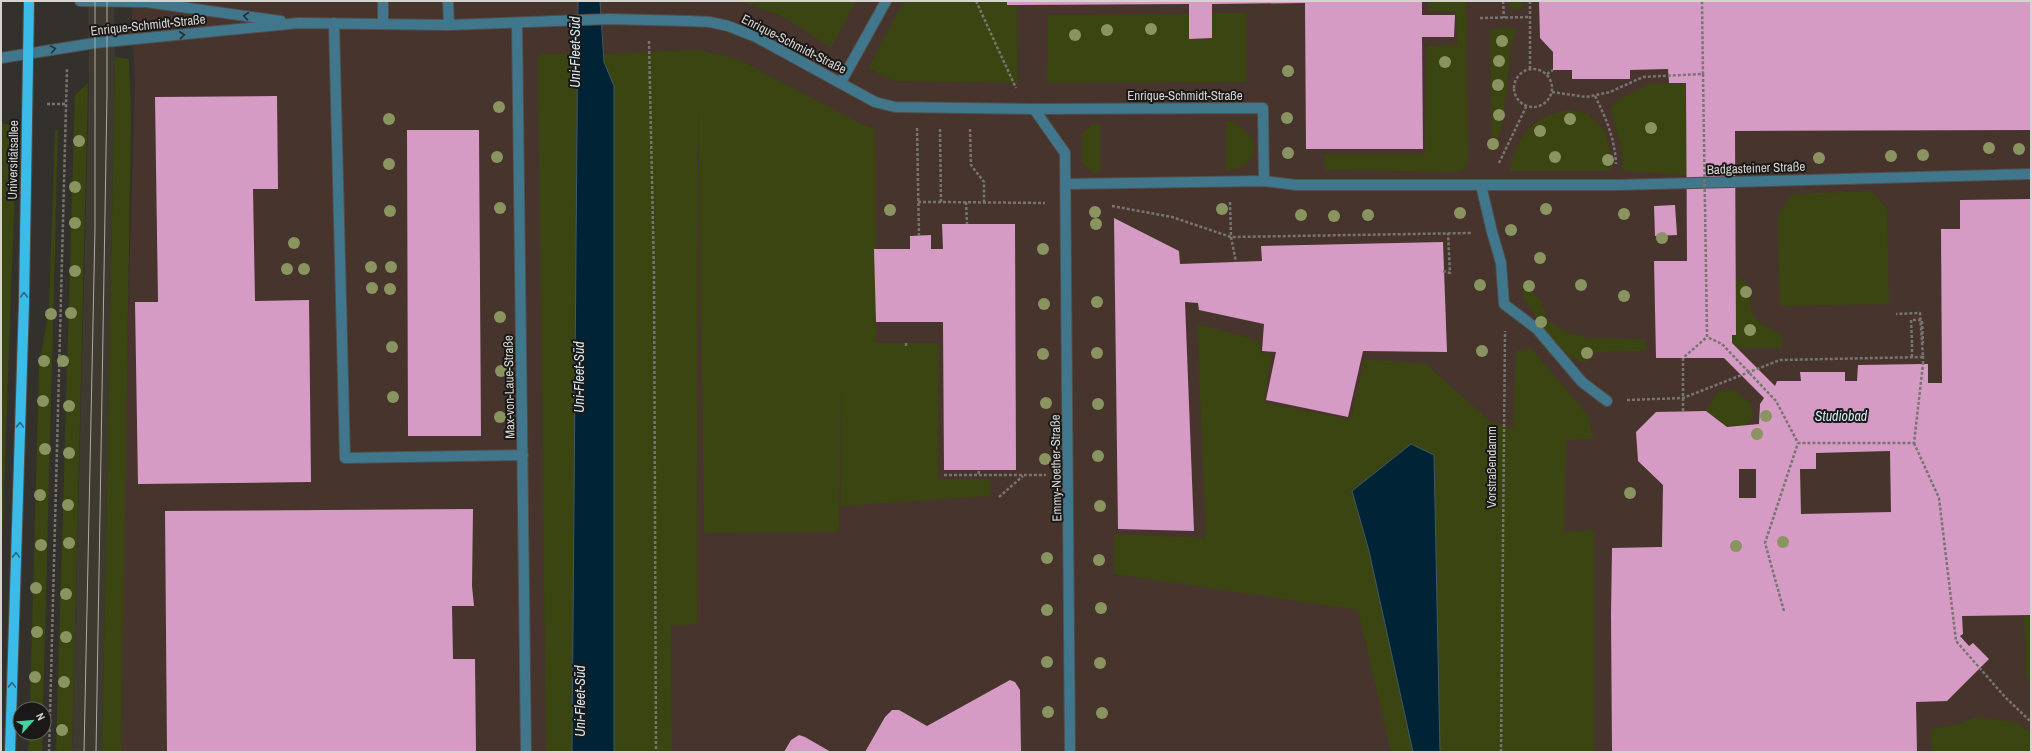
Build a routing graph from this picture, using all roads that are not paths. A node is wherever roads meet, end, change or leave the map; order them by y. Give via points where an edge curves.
1 (29, 1) edge
2 (80, 1) edge
3 (383, 1) edge
4 (448, 1) edge
5 (886, 1) edge
6 (299, 23) junction
7 (334, 23) junction
8 (383, 23) junction
9 (517, 23) junction
10 (449, 25) junction
11 (28, 53) junction
12 (1, 58) edge
13 (841, 82) junction
14 (1029, 109) junction
15 (2031, 174) edge
16 (1264, 181) junction
17 (1066, 184) junction
18 (1481, 185) junction
19 (1607, 400) road end
20 (523, 455) junction
21 (10, 752) edge
22 (526, 752) edge
23 (1070, 752) edge

1 - 11 main road, Universitätsallee
6 -> 2 street, Enrique-Schmidt-Straße via 146,2
3 - 8 street
4 - 10 street
5 - 13 street
6 - 7 street, Enrique-Schmidt-Straße
11 -> 6 street, Enrique-Schmidt-Straße via 69,46
7 - 8 street, Enrique-Schmidt-Straße
7 - 20 street via 345,458
8 - 10 street, Enrique-Schmidt-Straße
9 - 10 street, Enrique-Schmidt-Straße
9 - 13 street, Enrique-Schmidt-Straße via 609,19 710,22 756,37
9 - 20 street, Max-von-Laue-Straße
11 - 12 street, Enrique-Schmidt-Straße
21 -> 11 main road, Universitätsallee
13 - 14 street, Enrique-Schmidt-Straße via 875,102 895,108
14 - 16 street, Enrique-Schmidt-Straße via 1264,108
14 - 17 street via 1065,153
15 - 18 street, Badgasteiner Straße via 1616,185
16 - 17 street
16 - 18 street via 1296,185
17 - 23 street, Emmy-Noether-Straße
18 - 19 street via 1501,263 1504,304 1537,328 1582,382
20 - 22 street, Max-von-Laue-Straße

